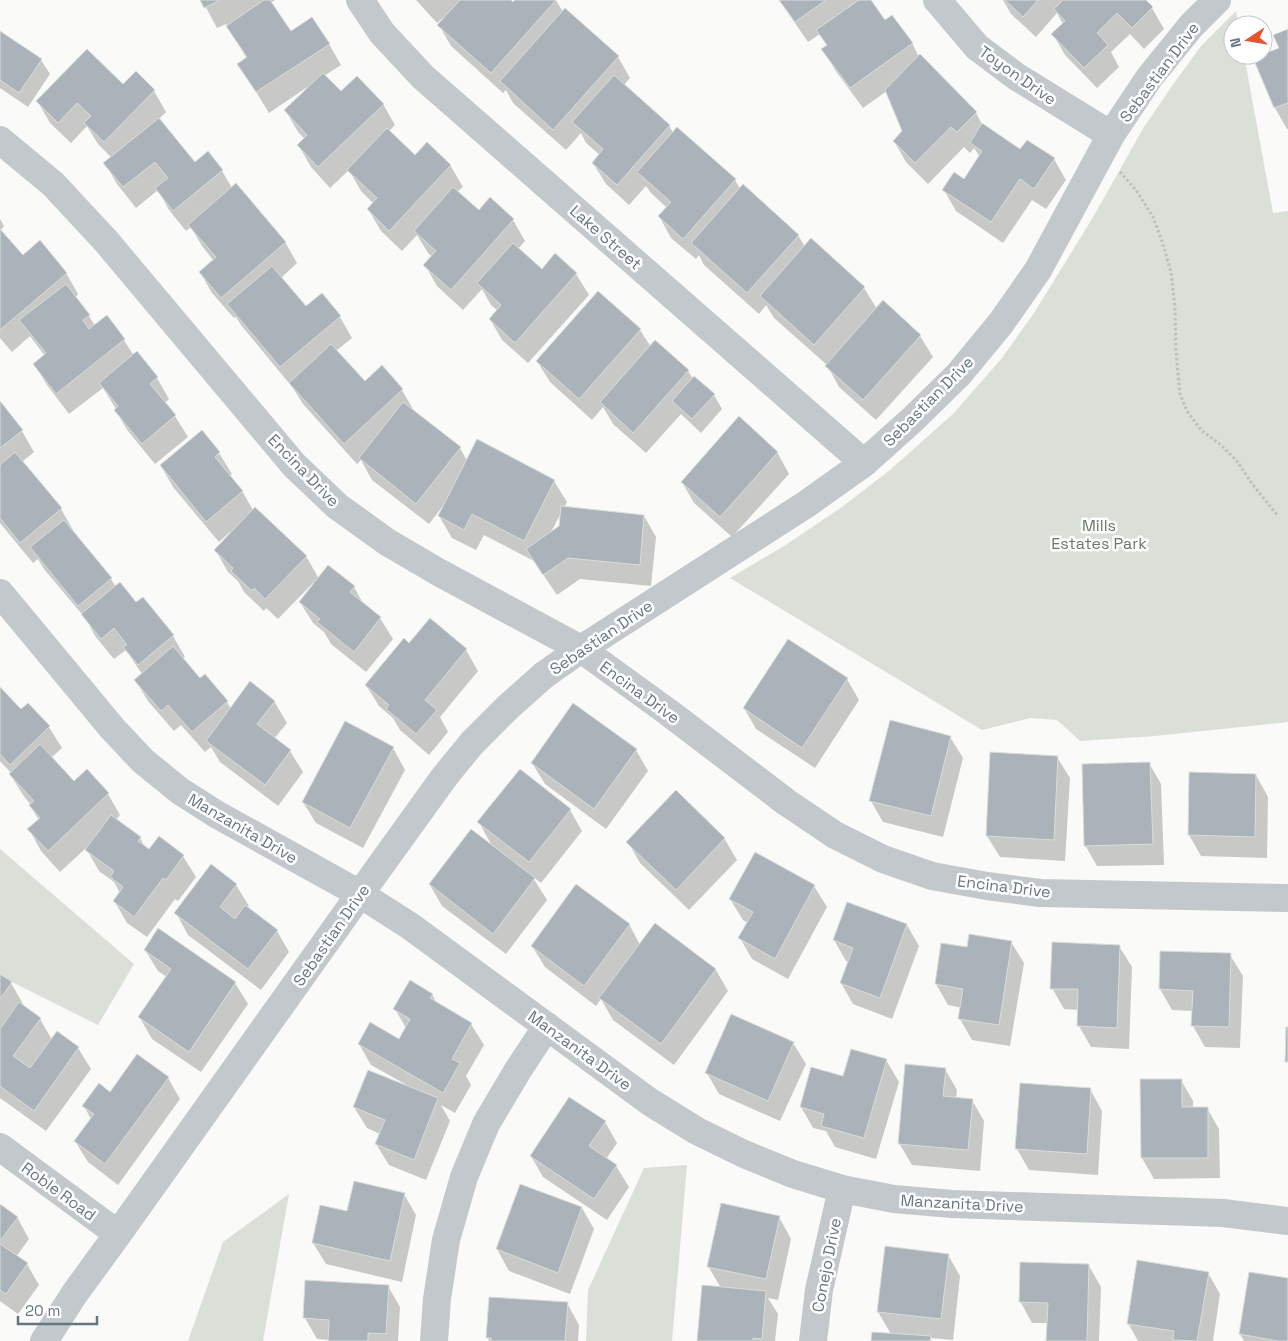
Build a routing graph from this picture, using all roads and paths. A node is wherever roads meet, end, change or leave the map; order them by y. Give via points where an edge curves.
1 (360, 0) edge
2 (937, 0) edge
3 (1217, 0) edge
4 (0, 140) edge
5 (1105, 146) junction
6 (864, 464) junction
7 (1278, 516) dead end
8 (0, 593) edge
9 (581, 649) junction
10 (360, 894) junction
11 (1288, 898) edge
12 (547, 1026) junction
13 (0, 1147) edge
14 (842, 1189) junction
15 (1288, 1221) edge
16 (118, 1234) junction
17 (44, 1341) edge
18 (434, 1341) edge
19 (813, 1341) edge

1 - 6 street, Lake Street via 382,33 423,77
2 - 5 street, Toyon Drive via 977,47
3 - 5 street, Sebastian Drive via 1191,26 1150,78
4 - 9 street, Encina Drive via 53,184 106,241 294,465 336,506 387,542 440,573
5 - 6 street, Sebastian Drive via 1038,270 1001,323 960,374
5 - 7 path via 1153,218 1162,241 1176,308 1180,394 1187,411 1202,430 1237,462
6 - 9 street, Sebastian Drive
8 - 10 street, Manzanita Drive via 142,761 180,792 216,814
9 - 10 street, Sebastian Drive via 508,706 472,743
9 - 11 street, Encina Drive via 786,802 835,835 883,859 932,876 1040,892
10 - 12 street, Manzanita Drive via 410,926
10 - 16 street, Sebastian Drive
12 - 14 street, Manzanita Drive via 650,1102 697,1131 793,1174
12 - 18 street via 486,1124 464,1177 446,1240
13 - 16 street, Roble Road
14 - 15 street, Manzanita Drive via 894,1199 952,1204 1223,1213
14 - 19 street, Conejo Drive via 819,1290
16 - 17 street, Sebastian Drive

